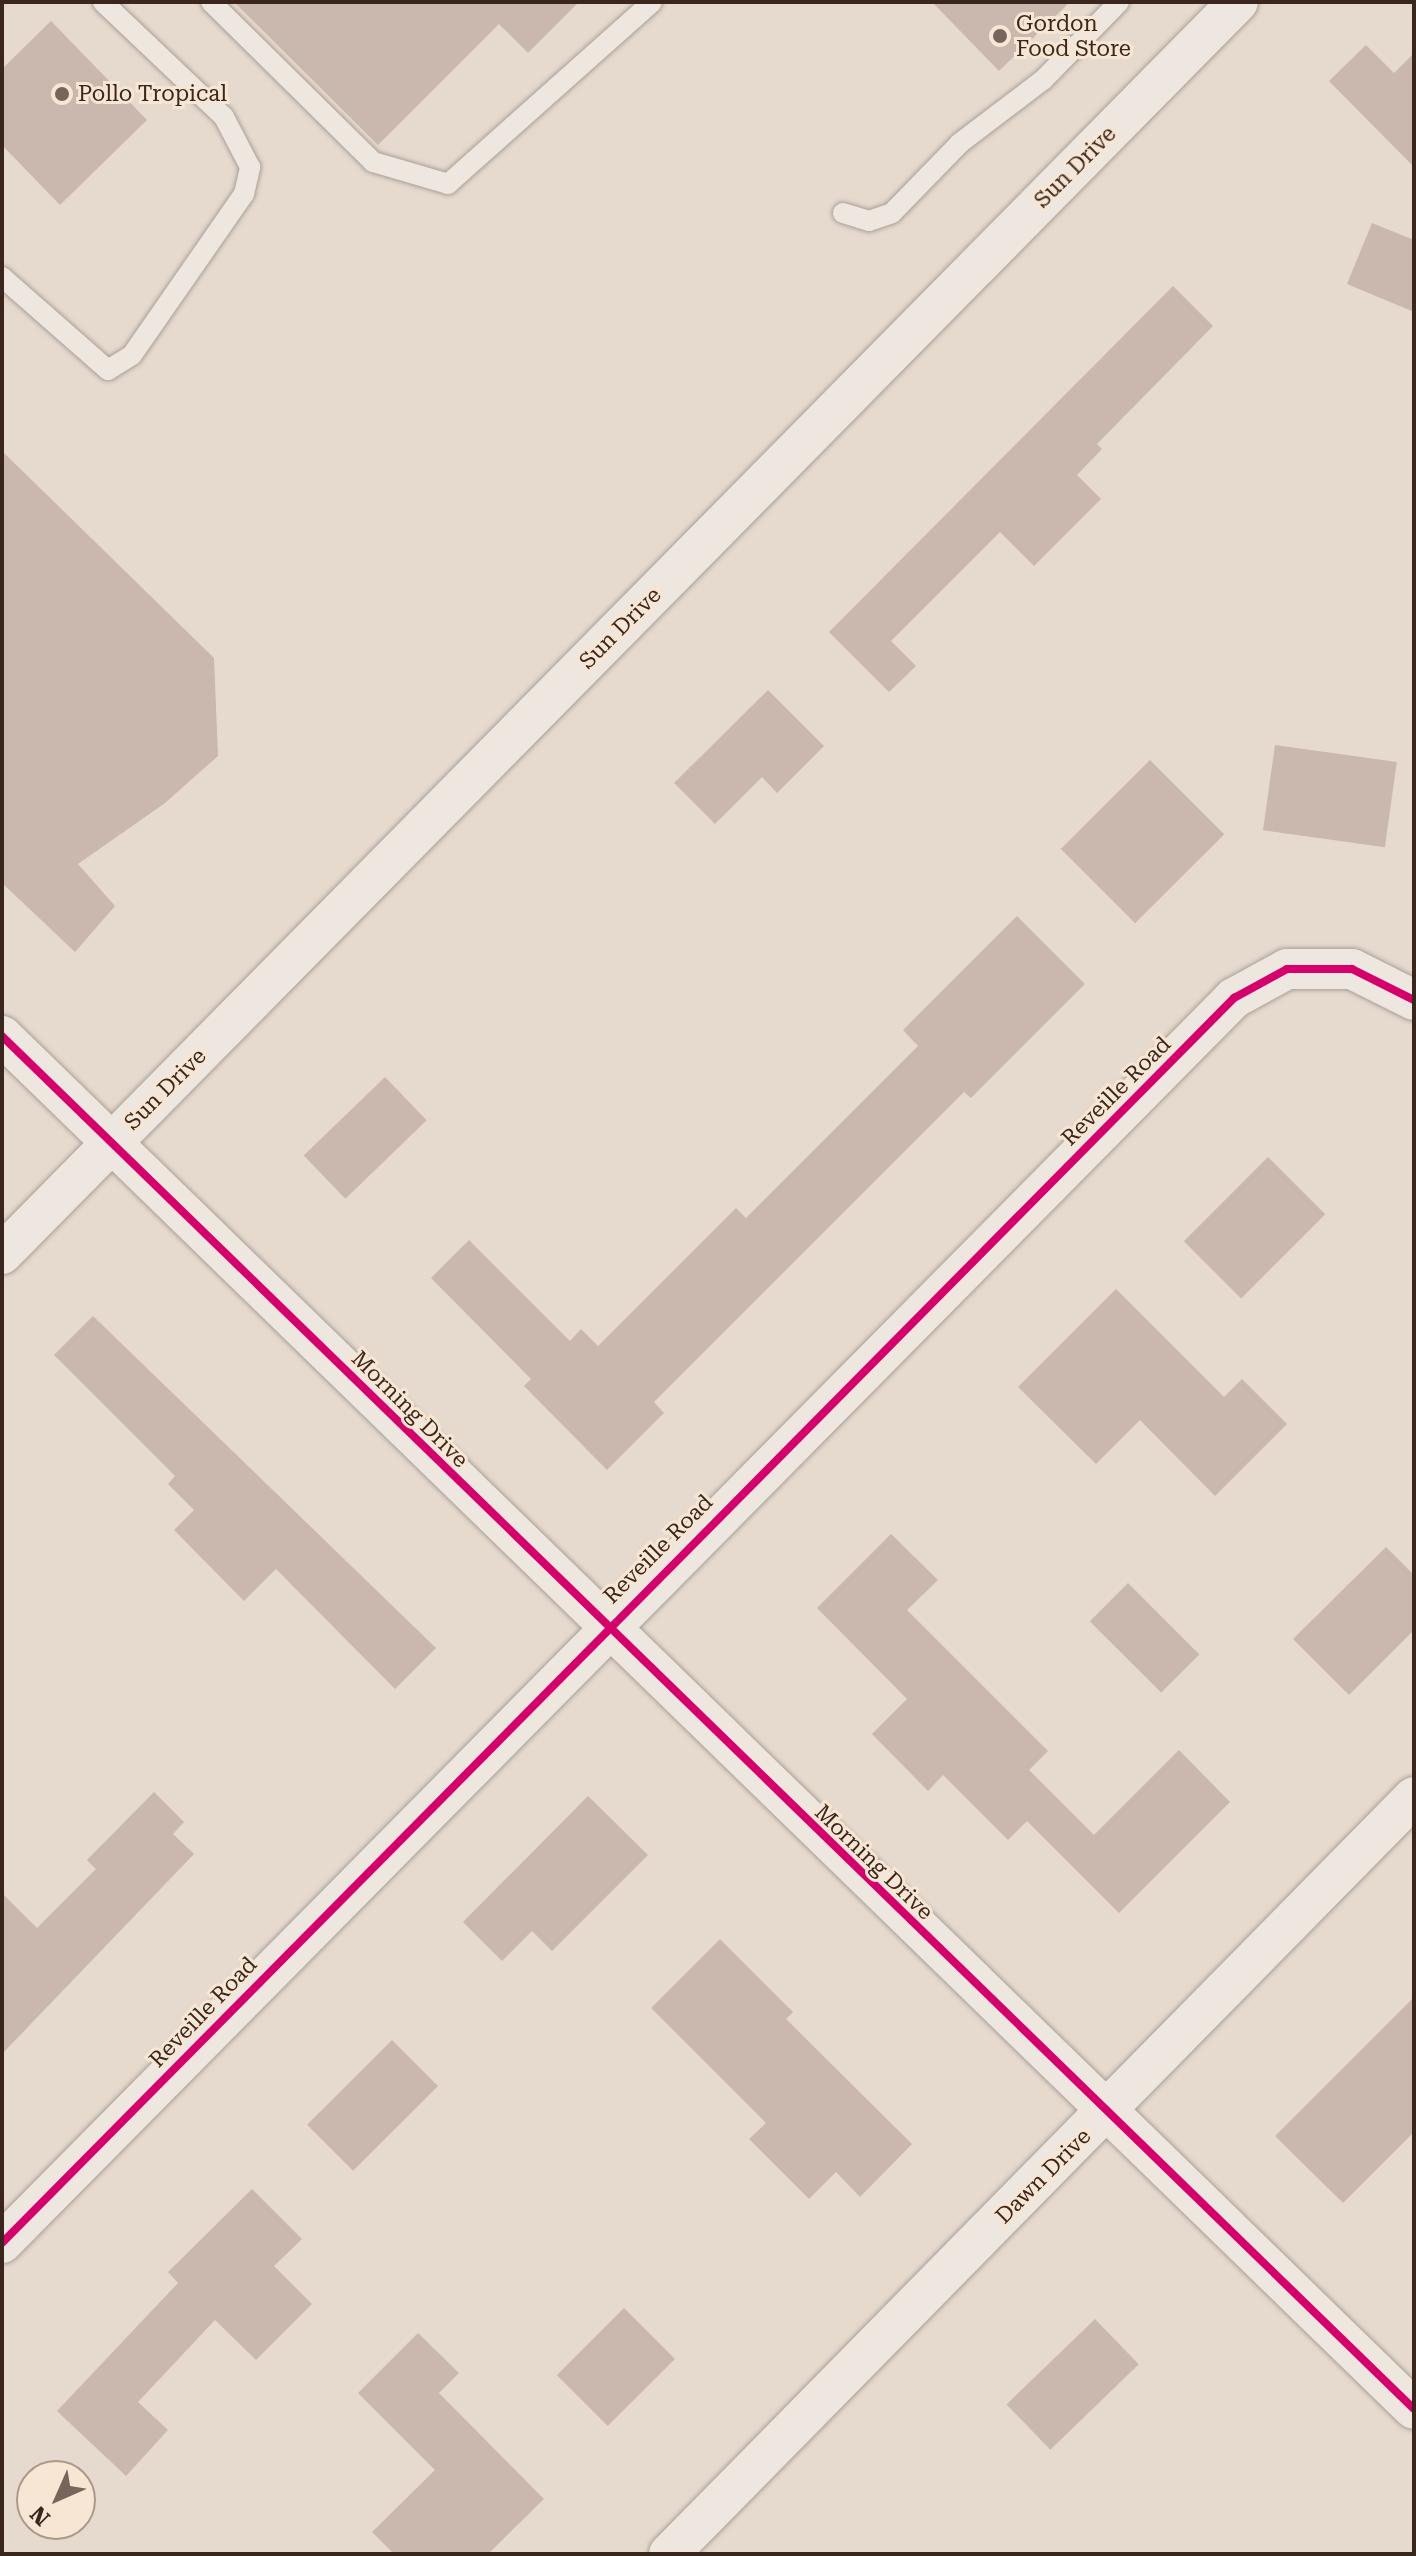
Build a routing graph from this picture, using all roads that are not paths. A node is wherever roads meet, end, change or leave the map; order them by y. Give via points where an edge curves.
1 (103, 2) edge
2 (211, 2) edge
3 (652, 2) edge
4 (1119, 2) edge
5 (1238, 2) edge
6 (843, 213) dead end
7 (2, 277) edge
8 (1414, 1000) edge
9 (2, 1036) edge
10 (113, 1142) junction
11 (2, 1254) edge
12 (605, 1627) junction
13 (1414, 1797) edge
14 (1106, 2112) junction
15 (2, 2243) edge
16 (1414, 2409) edge
17 (669, 2554) edge

1 - 7 lane via 224,117 250,167 244,194 132,355 108,370
2 - 3 lane via 373,162 448,184
4 - 6 lane via 1043,80 960,143 892,213 869,221
5 - 10 street, Sun Drive
8 - 12 street, Reveille Road via 1352,969 1287,969 1234,998
9 - 10 street, Morning Drive
10 - 11 street, Sun Drive
10 - 12 street, Morning Drive
12 - 14 street, Morning Drive
12 - 15 street, Reveille Road
13 - 14 street, Dawn Drive
14 - 16 street, Morning Drive
14 - 17 street, Dawn Drive

